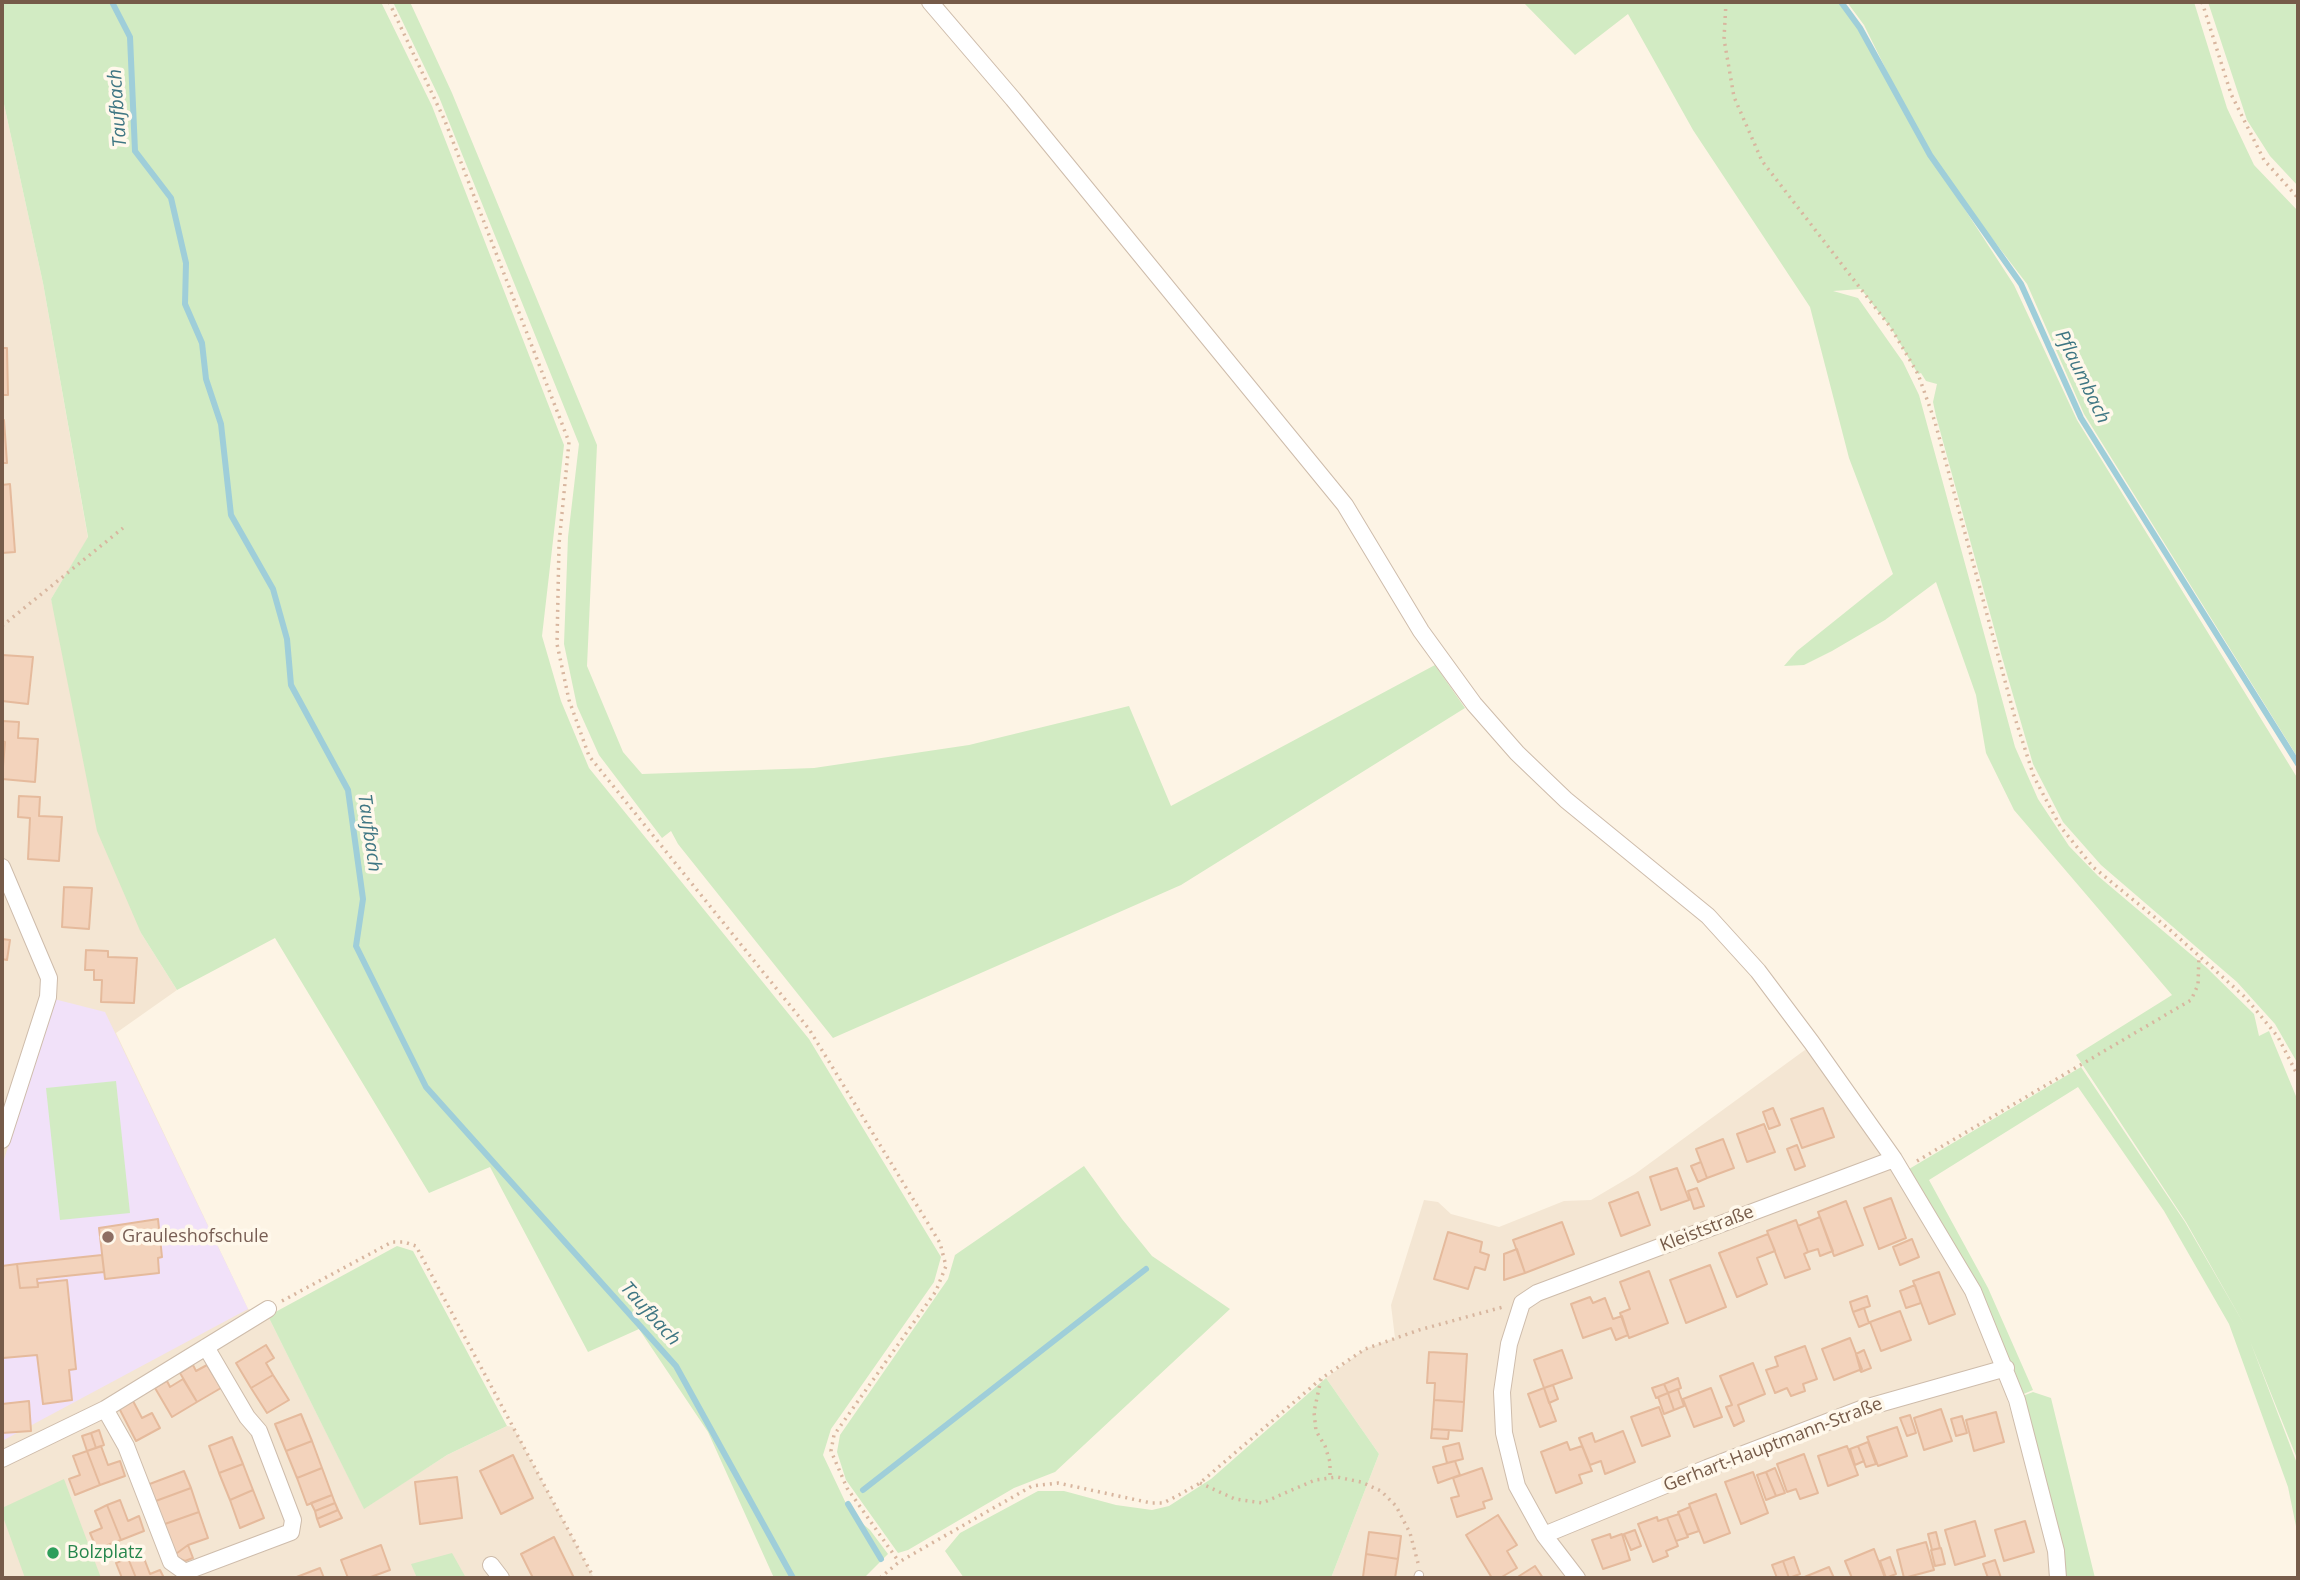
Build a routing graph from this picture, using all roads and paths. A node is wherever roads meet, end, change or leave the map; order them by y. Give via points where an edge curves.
1 (389, 2) edge
2 (930, 2) edge
3 (1726, 2) edge
4 (2202, 2) edge
5 (2298, 198) edge
6 (123, 528) dead end
7 (2, 626) edge
8 (2, 867) edge
9 (2199, 956) junction
10 (2298, 1076) edge
11 (2, 1140) edge
12 (1897, 1165) junction
13 (1522, 1303) junction
14 (268, 1309) joint
15 (206, 1347) junction
16 (2006, 1368) junction
17 (1322, 1378) junction
18 (105, 1409) junction
19 (2, 1459) edge
20 (1329, 1478) junction
21 (1200, 1483) junction
22 (1544, 1535) junction
23 (899, 1562) junction
24 (491, 1565) dead end
25 (186, 1575) edge
26 (1419, 1577) edge
27 (501, 1578) edge
28 (594, 1578) edge
29 (880, 1578) edge
30 (1577, 1578) edge
31 (2058, 1578) edge

1 - 23 path via 445,121 569,442 559,544 557,644 569,700 589,756 809,1029 940,1243 946,1266 936,1291 834,1435 831,1451 847,1488
2 - 12 street via 1345,505 1422,631 1474,704 1566,800 1708,916 1758,971 1812,1042
3 - 9 path via 1724,39 1734,97 1762,162 1891,328 1918,374 2034,777 2060,825 2094,867
4 - 5 path via 2231,94 2264,160
6 - 7 path
8 - 11 street via 49,978 48,997
9 - 10 path via 2262,1017
9 - 12 path via 2198,985 2191,1000
12 - 13 street, Kleiststraße via 1537,1293
12 - 16 street via 1973,1292
13 - 17 path via 1365,1349
13 - 22 street via 1509,1344 1502,1392 1504,1433 1517,1486
14 - 15 street
14 - 28 path via 392,1242 416,1246
15 - 18 street
15 - 25 street via 259,1431 293,1520 291,1532
16 - 22 street, Gerhart-Hauptmann-Straße via 1861,1409
16 - 31 street via 2056,1551
17 - 20 path via 1314,1412 1329,1462
17 - 21 path
18 - 19 street
18 - 25 street via 126,1446 171,1562
20 - 21 path via 1262,1503 1235,1499
20 - 26 path via 1361,1482 1381,1491 1396,1506 1418,1555
21 - 23 path via 1163,1503 1058,1483 1032,1486
22 - 30 street
23 - 29 path
24 - 27 street

